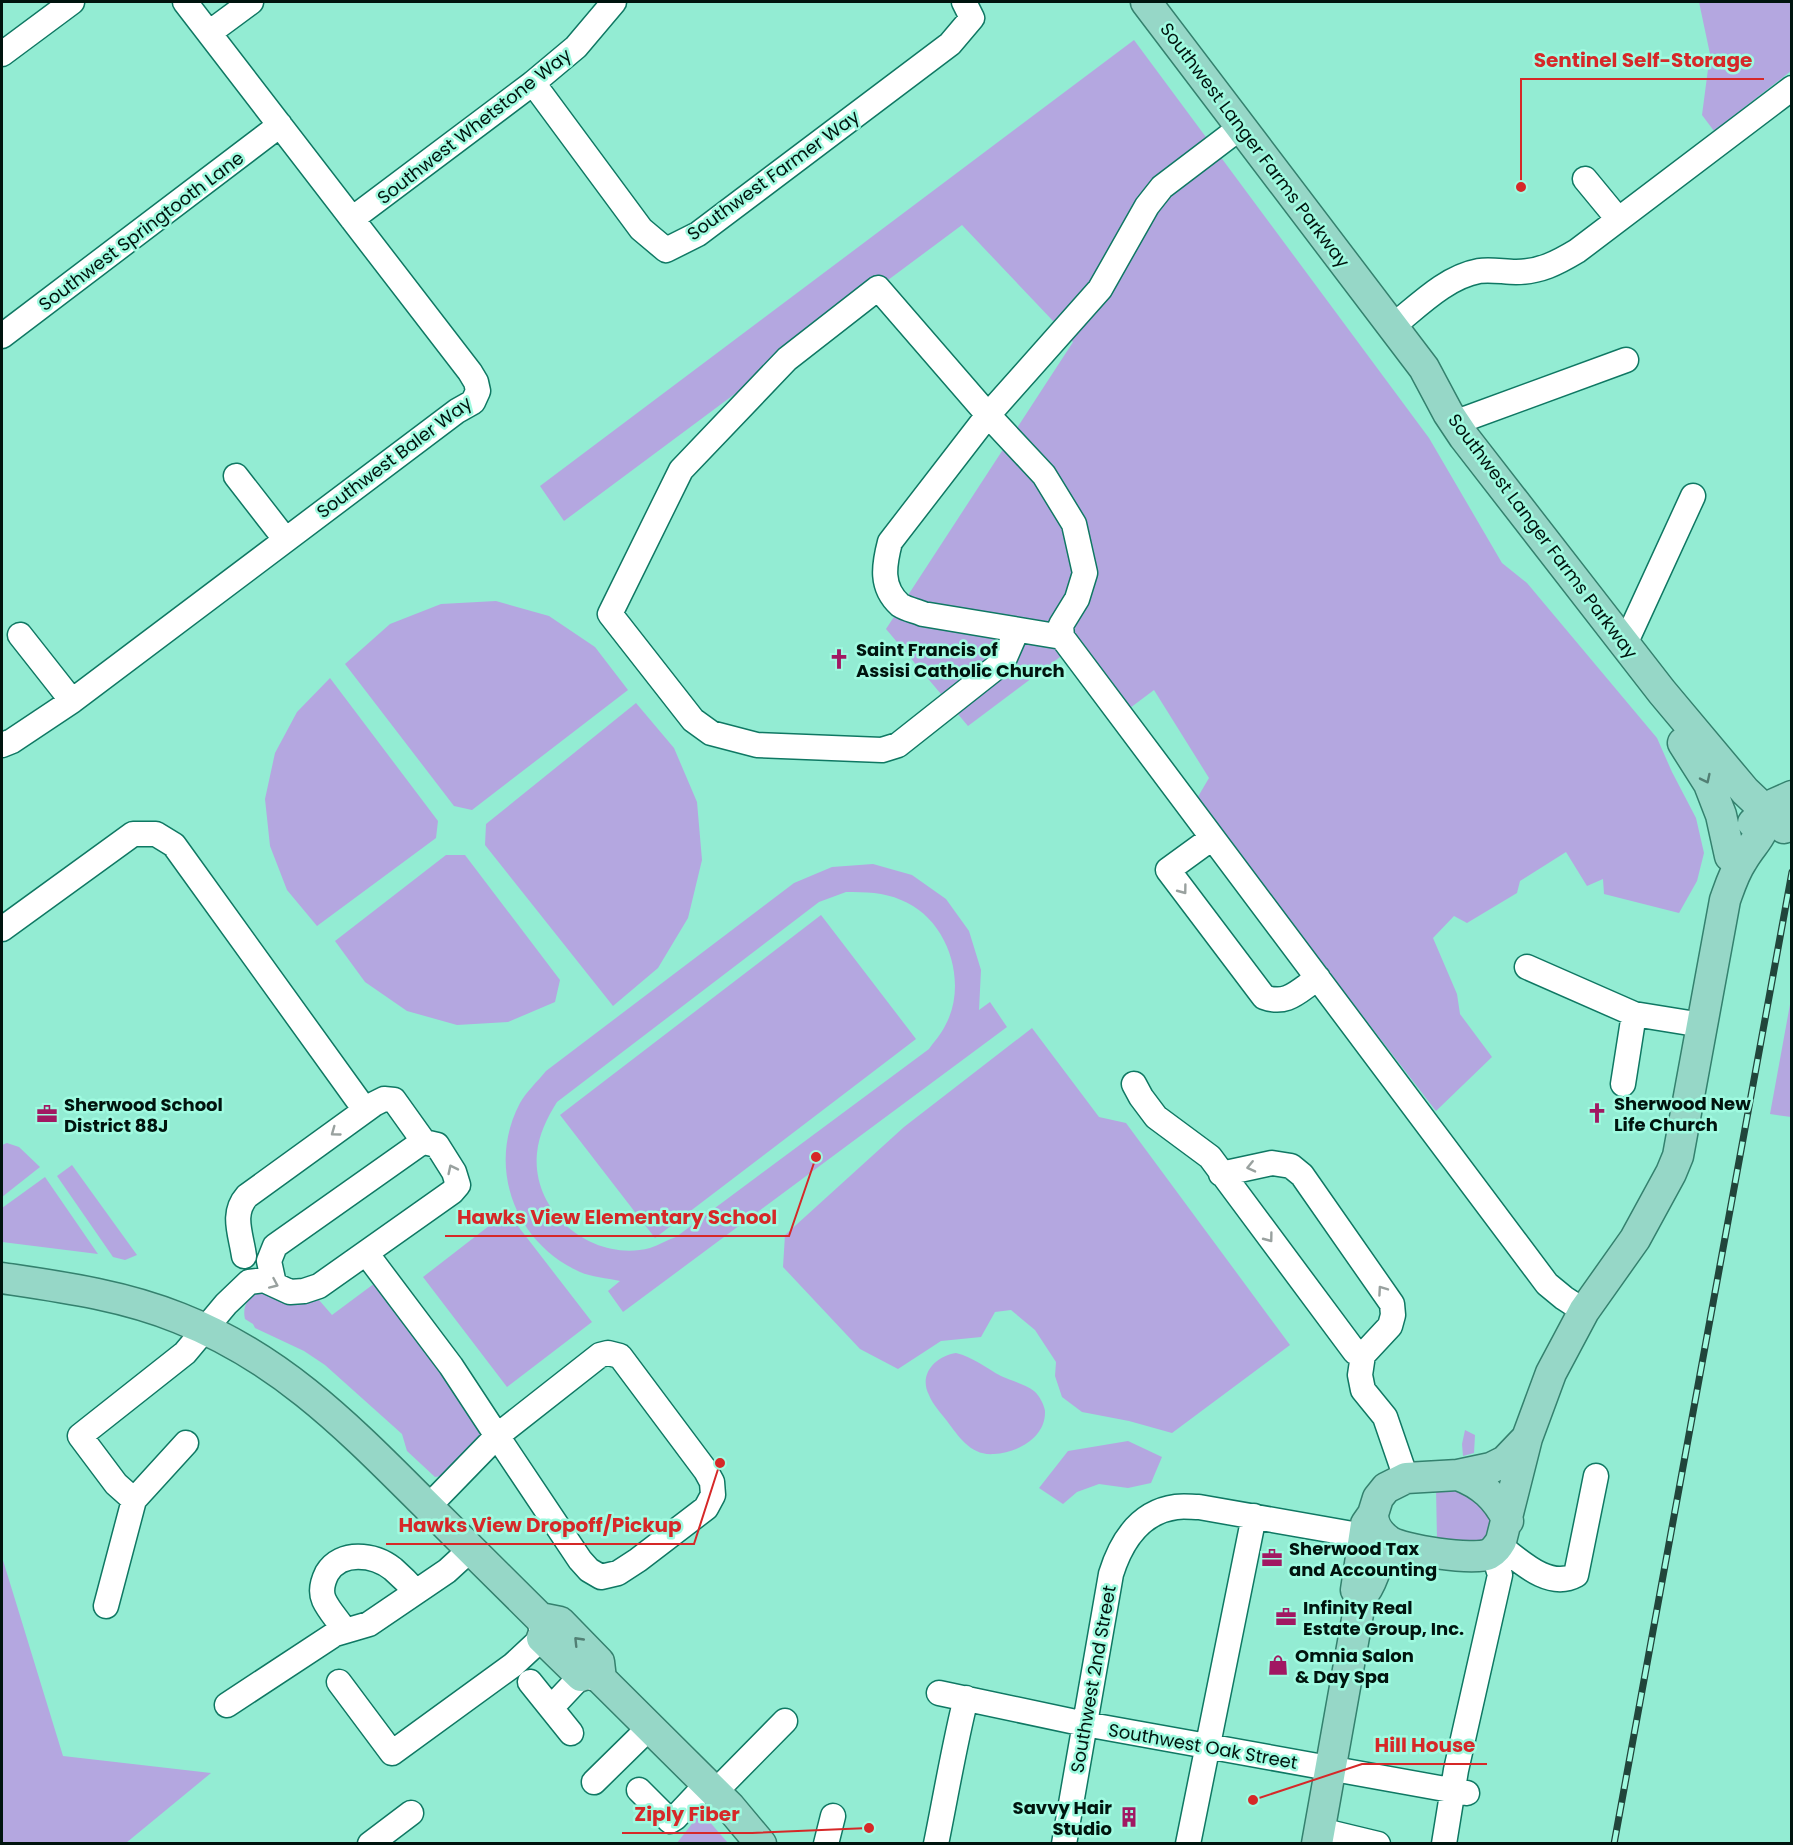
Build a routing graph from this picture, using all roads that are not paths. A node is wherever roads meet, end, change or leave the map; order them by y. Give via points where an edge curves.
1 (72, 2) edge
2 (185, 2) edge
3 (251, 2) edge
4 (614, 2) edge
5 (964, 2) edge
6 (1146, 2) edge
7 (209, 33) junction
8 (2, 54) edge
9 (533, 83) junction
10 (1791, 88) edge
11 (280, 125) junction
12 (1241, 127) junction
13 (1585, 179) dead end
14 (352, 219) junction
15 (1618, 219) junction
16 (1393, 326) junction
17 (2, 336) edge
18 (1626, 360) dead end
19 (988, 415) junction
20 (1454, 423) junction
21 (236, 476) dead end
22 (1693, 496) dead end
23 (285, 539) junction
24 (1017, 630) junction
25 (20, 635) dead end
26 (1062, 637) junction
27 (1625, 644) junction
28 (1662, 692) junction
29 (72, 701) junction
30 (2, 745) edge
31 (1791, 796) edge
32 (1780, 820) edge
33 (1212, 837) junction
34 (1730, 856) junction
35 (1720, 927) junction
36 (2, 929) edge
37 (1527, 967) dead end
38 (1318, 978) junction
39 (1634, 1014) junction
40 (1701, 1026) junction
41 (1134, 1084) dead end
42 (1623, 1084) dead end
43 (365, 1110) junction
44 (424, 1142) junction
45 (1221, 1174) junction
46 (275, 1246) junction
47 (366, 1253) junction
48 (244, 1256) junction
49 (2, 1278) edge
50 (274, 1284) junction
51 (226, 1304) junction
52 (1584, 1311) junction
53 (206, 1330) junction
54 (1363, 1355) junction
55 (497, 1436) junction
56 (1527, 1438) junction
57 (186, 1443) dead end
58 (1458, 1475) junction
59 (1596, 1476) dead end
60 (1406, 1478) junction
61 (134, 1500) junction
62 (428, 1508) junction
63 (1254, 1516) junction
64 (1369, 1525) junction
65 (1500, 1539) junction
66 (1399, 1546) junction
67 (471, 1549) junction
68 (416, 1592) junction
69 (1361, 1597) junction
70 (106, 1606) dead end
71 (541, 1628) junction
72 (345, 1631) junction
73 (591, 1678) junction
74 (339, 1682) dead end
75 (530, 1682) dead end
76 (939, 1692) dead end
77 (966, 1698) junction
78 (227, 1705) dead end
79 (551, 1707) junction
80 (785, 1721) dead end
81 (1085, 1724) junction
82 (650, 1727) junction
83 (572, 1733) dead end
84 (1207, 1746) junction
85 (1330, 1769) junction
86 (594, 1782) dead end
87 (711, 1788) junction
88 (639, 1790) dead end
89 (1459, 1792) junction
90 (411, 1813) dead end
91 (833, 1816) dead end
92 (1318, 1837) edge
93 (370, 1844) edge
94 (761, 1844) edge
95 (826, 1844) edge
96 (936, 1844) edge
97 (1064, 1844) edge
98 (1188, 1844) edge
99 (1378, 1844) edge
100 (1444, 1844) edge

1 - 8 street
2 - 7 street, Southwest Baler Way
3 - 7 street
4 - 9 street, Southwest Whetstone Way via 576,47
5 - 9 street, Southwest Farmer Way via 972,18 950,44 698,234 666,250 641,229
6 - 12 main road, Southwest Langer Farms Parkway
7 - 11 street, Southwest Baler Way
9 - 14 street, Southwest Whetstone Way
10 - 15 street
11 - 14 street, Southwest Baler Way
11 - 17 street, Southwest Springtooth Lane
12 - 16 main road, Southwest Langer Farms Parkway
12 - 19 street via 1162,187 1100,289
13 - 15 street
14 - 23 street, Southwest Baler Way via 470,372 478,391 473,402
15 - 16 street via 1555,264 1536,271 1479,271 1456,279
16 - 20 main road, Southwest Langer Farms Parkway via 1424,368
18 - 20 street
19 - 24 street via 890,542 884,567 888,587 901,606 923,614
19 - 24 street via 878,288 787,359 681,470 610,614 693,720 711,733 757,745 882,750 898,745 1003,662
19 - 26 street via 1044,475 1074,524 1084,573 1077,599 1061,625
20 - 27 main road, Southwest Langer Farms Parkway
21 - 23 street
22 - 27 street
23 - 29 street, Southwest Baler Way
24 - 26 street
25 - 29 street
26 - 33 street
27 - 28 main road, Southwest Langer Farms Parkway
28 - 32 main road, Southwest Langer Farms Parkway via 1745,791
28 -> 34 main road via 1665,716 1705,774 1721,815
29 - 30 street, Southwest Baler Way
31 - 32 main road via 1774,804
32 - 34 main road via 1747,831
32 - 35 main road via 1763,831 1748,851 1732,880
33 - 38 street
33 -> 38 street via 1168,870 1264,997 1275,1002 1289,999
34 - 35 main road via 1711,905
35 - 40 main road
36 - 43 street via 133,834 156,834 174,845
37 - 39 street
38 - 52 street via 1547,1284
39 - 40 street
39 - 42 street
40 - 52 main road via 1673,1167 1635,1239
41 - 45 street via 1156,1117 1210,1157
43 - 44 street via 384,1099 394,1100
43 -> 48 street via 239,1205
44 - 46 street
47 -> 44 street via 458,1185 437,1145
45 -> 54 street via 1354,1353
54 -> 45 street via 1390,1326 1392,1304 1302,1175 1291,1166 1272,1163
46 - 48 street
46 - 50 street via 269,1261
47 - 50 street via 304,1292 290,1292
47 - 55 street via 451,1366
48 - 51 street via 232,1279
49 - 53 main road via 135,1302
51 -> 50 street via 249,1282 264,1280
51 - 53 street
52 - 56 main road via 1551,1373
53 - 61 street via 185,1353 80,1436 116,1484
53 - 62 main road via 303,1389 356,1435
54 - 60 street via 1363,1390 1385,1418
55 - 55 street via 580,1560 601,1577 618,1573 638,1560 706,1508 713,1495 706,1471 620,1356 600,1356
55 - 62 street
56 - 58 main road via 1498,1465
56 - 65 main road
57 - 61 street
58 - 60 main road
58 - 65 main road via 1487,1490 1500,1506
59 - 65 street via 1576,1575 1565,1581 1548,1578
60 - 64 main road via 1390,1485 1378,1498
61 - 70 street
62 - 67 main road
63 - 64 street
63 - 81 street, Southwest 2nd Street via 1175,1507 1158,1512 1126,1537 1111,1574
63 - 84 street
64 - 66 main road
64 - 69 main road via 1355,1589
65 - 66 main road via 1476,1557
65 - 89 street via 1500,1575
66 - 69 main road via 1380,1560
67 - 68 street
67 - 71 main road
68 - 72 street via 369,1624
68 - 72 street via 391,1567 370,1558 341,1559 323,1581 323,1599
69 - 85 main road
71 - 73 main road via 560,1622 599,1662
71 - 74 street via 513,1665 392,1753
72 - 78 street
73 - 79 street
73 - 82 main road
75 - 79 street
76 - 77 street, Southwest Oak Street
77 - 81 street, Southwest Oak Street
77 - 96 street
79 - 83 street
80 - 87 street
81 - 84 street, Southwest Oak Street
81 - 97 street, Southwest 2nd Street
82 - 86 street
82 - 87 main road
84 - 85 street, Southwest Oak Street
84 - 98 street
85 - 89 street, Southwest Oak Street
85 - 92 main road
87 - 88 street via 670,1821
87 - 94 main road
89 - 100 street
90 - 93 street
91 - 95 street
92 - 99 street

